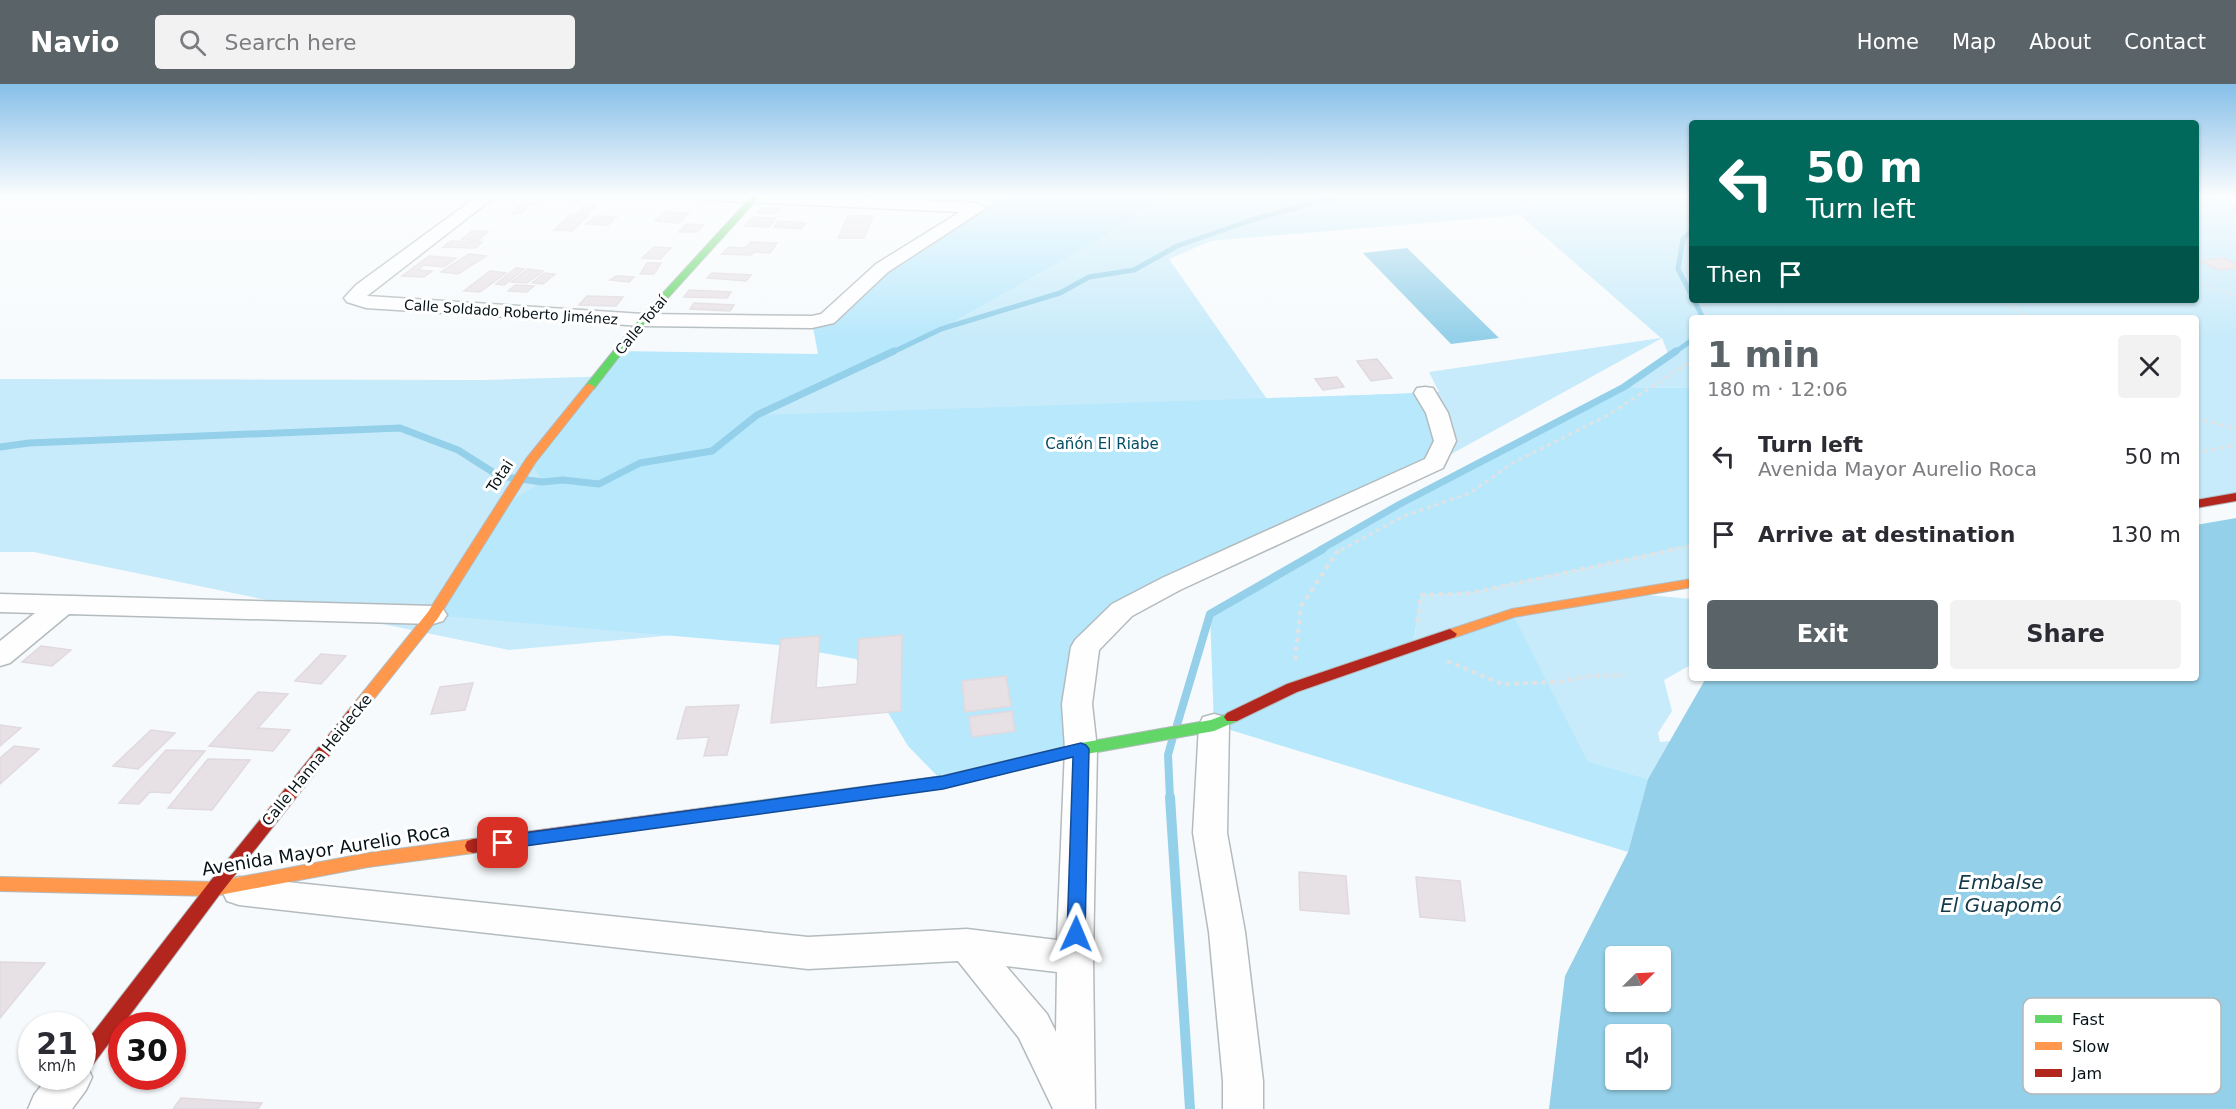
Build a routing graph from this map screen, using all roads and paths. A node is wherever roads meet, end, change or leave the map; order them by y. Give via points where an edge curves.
1 (425, 243) edge
2 (713, 243) edge
3 (923, 243) edge
4 (2199, 283) edge
5 (2236, 296) edge
6 (2005, 303) edge
7 (2025, 315) edge
8 (643, 320) junction
9 (1689, 363) edge
10 (1425, 393) dead end
11 (2199, 419) edge
12 (2236, 429) edge
13 (2236, 445) edge
14 (2199, 452) edge
15 (530, 461) joint
16 (2236, 497) edge
17 (2199, 503) edge
18 (498, 509) joint
19 (1689, 546) edge
20 (1689, 584) edge
21 (0, 603) edge
22 (61, 606) junction
23 (433, 615) junction
24 (1413, 646) junction
25 (0, 656) edge
26 (1624, 675) dead end
27 (1292, 688) junction
28 (1199, 728) junction
29 (1092, 747) junction
30 (0, 884) edge
31 (214, 889) junction
32 (967, 945) junction
33 (1075, 958) junction
34 (96, 1045) edge
35 (62, 1090) edge
36 (48, 1109) edge
37 (1074, 1109) edge
38 (1243, 1109) edge

1 - 8 street, Calle Soldado Roberto Jiménez via 354,298 366,302
2 - 8 main road, Calle Totaí
3 - 8 street, Calle Soldado Roberto Jiménez via 868,278 826,319
4 - 5 path
6 - 7 path
8 - 15 main road, Calle Totaí
9 - 27 path via 1606,416 1510,464 1470,493 1404,516 1337,552 1301,606
10 - 29 street via 1437,413 1444,441 1435,463 1171,584 1122,610 1085,647 1077,704
11 - 12 path
13 - 14 path
15 - 18 main road, Totai
16 - 17 main road
18 - 23 main road, Calle Hanna Heidecke
19 - 24 path via 1470,593 1421,595
20 - 24 main road, Avenida Mayor Aurelio Roca via 1512,613
21 - 22 street
22 - 23 street
22 - 25 street
23 - 31 main road, Calle Hanna Heidecke
24 - 26 path via 1502,684
24 - 27 main road, Avenida Mayor Aurelio Roca
27 - 28 main road, Avenida Mayor Aurelio Roca
28 - 29 main road, Avenida Mayor Aurelio Roca
28 - 38 street via 1210,833 1227,932
29 - 31 main road, Avenida Mayor Aurelio Roca via 943,782 369,861
29 - 33 street
30 - 31 main road, Avenida Mayor Aurelio Roca
31 - 32 street via 808,953
31 - 34 main road, Calle Hanna Heidecke
32 - 33 street
32 - 37 street via 1033,1026
33 - 37 street
35 - 36 street

